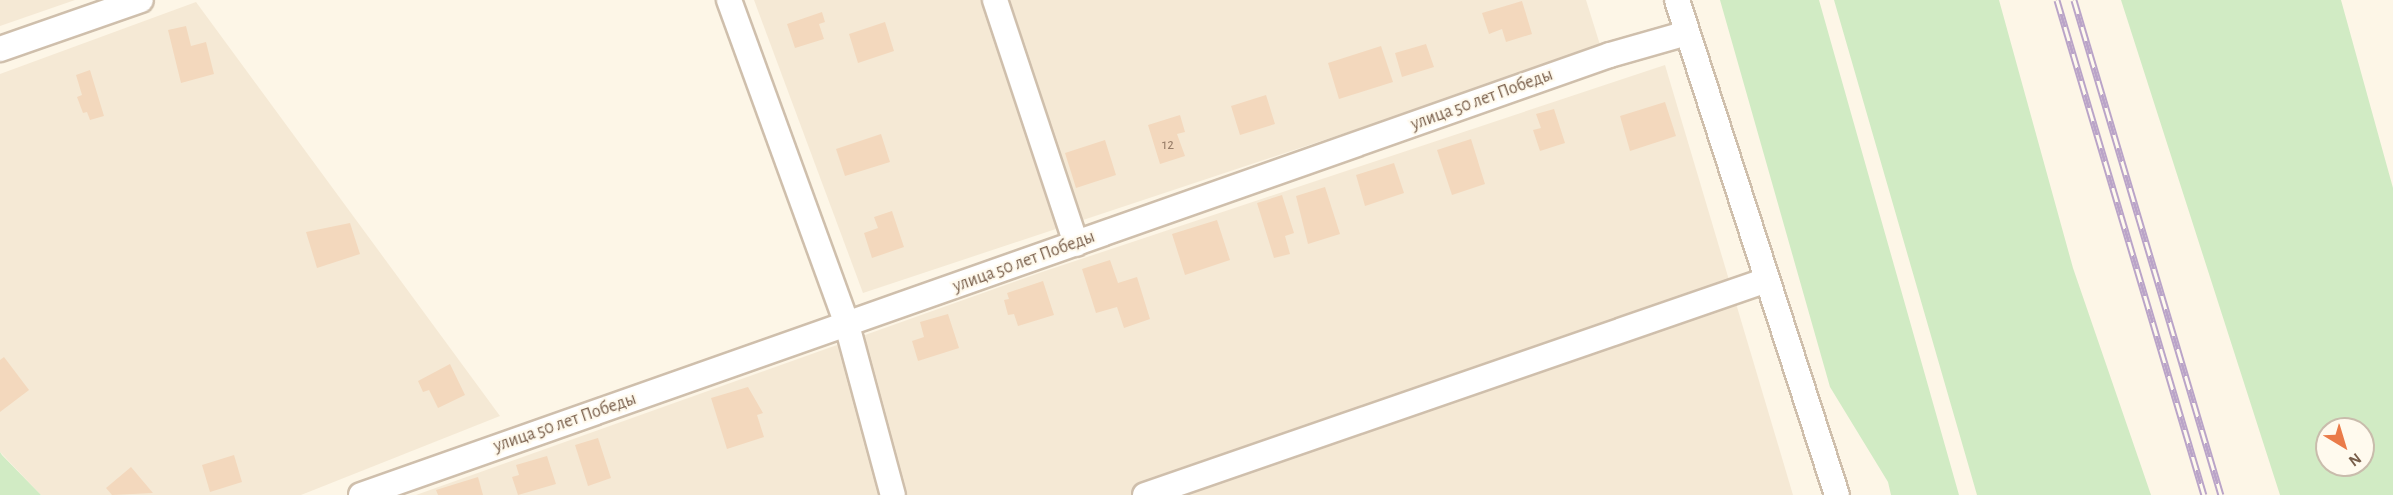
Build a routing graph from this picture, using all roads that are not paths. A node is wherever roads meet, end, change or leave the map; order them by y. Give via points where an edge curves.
1 (141, 0) edge
2 (729, 0) edge
3 (995, 0) edge
4 (1677, 0) edge
5 (1687, 33) junction
6 (0, 49) edge
7 (1076, 244) junction
8 (1767, 280) junction
9 (847, 325) junction
10 (362, 495) edge
11 (893, 495) edge
12 (1145, 495) edge
13 (1837, 495) edge

1 - 6 street
2 - 9 street
3 - 7 street
4 - 5 street
5 - 7 street, улица 50 лет Победы via 1610,55
5 - 8 street
7 - 9 street, улица 50 лет Победы
8 - 12 street
8 - 13 street
9 - 10 street, улица 50 лет Победы
9 - 11 street

